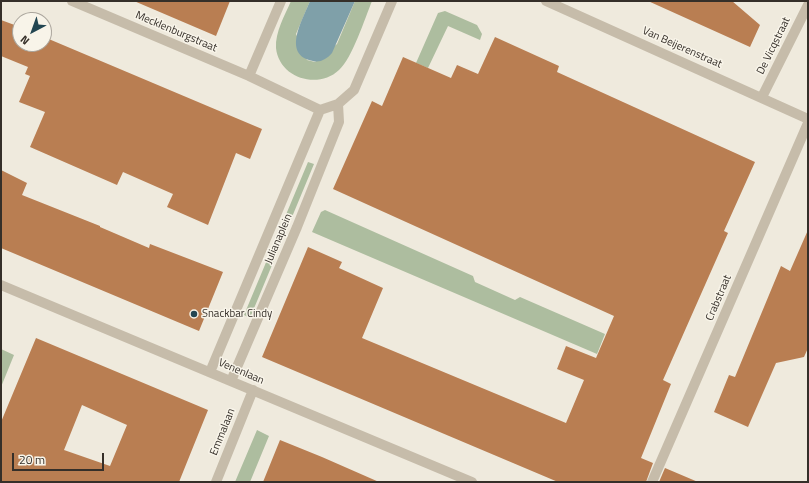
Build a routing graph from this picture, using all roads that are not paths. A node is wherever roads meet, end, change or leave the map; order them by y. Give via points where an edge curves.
1 (72, 1) edge
2 (281, 1) edge
3 (392, 1) edge
4 (546, 1) edge
5 (808, 5) edge
6 (250, 76) junction
7 (762, 97) junction
8 (338, 104) junction
9 (320, 110) junction
10 (808, 119) edge
11 (808, 123) edge
12 (1, 285) edge
13 (210, 372) junction
14 (231, 381) junction
15 (253, 390) junction
16 (216, 482) edge
17 (472, 482) edge
18 (652, 482) edge

1 - 6 street, Mecklenburgstraat
2 - 6 street
3 - 8 street via 354,90
4 - 7 street, Van Beijerenstraat
5 - 7 street, De Vicqstraat
6 - 9 street
7 - 10 street, Van Beijerenstraat
8 - 9 street
8 - 14 street, Julianaplein via 339,122
9 - 13 street, Julianaplein
11 - 18 street, Crabstraat
12 - 13 street, Venenlaan
13 - 14 street, Venenlaan
14 - 15 street, Venenlaan
15 - 16 street, Emmalaan
15 - 17 street, Venenlaan

